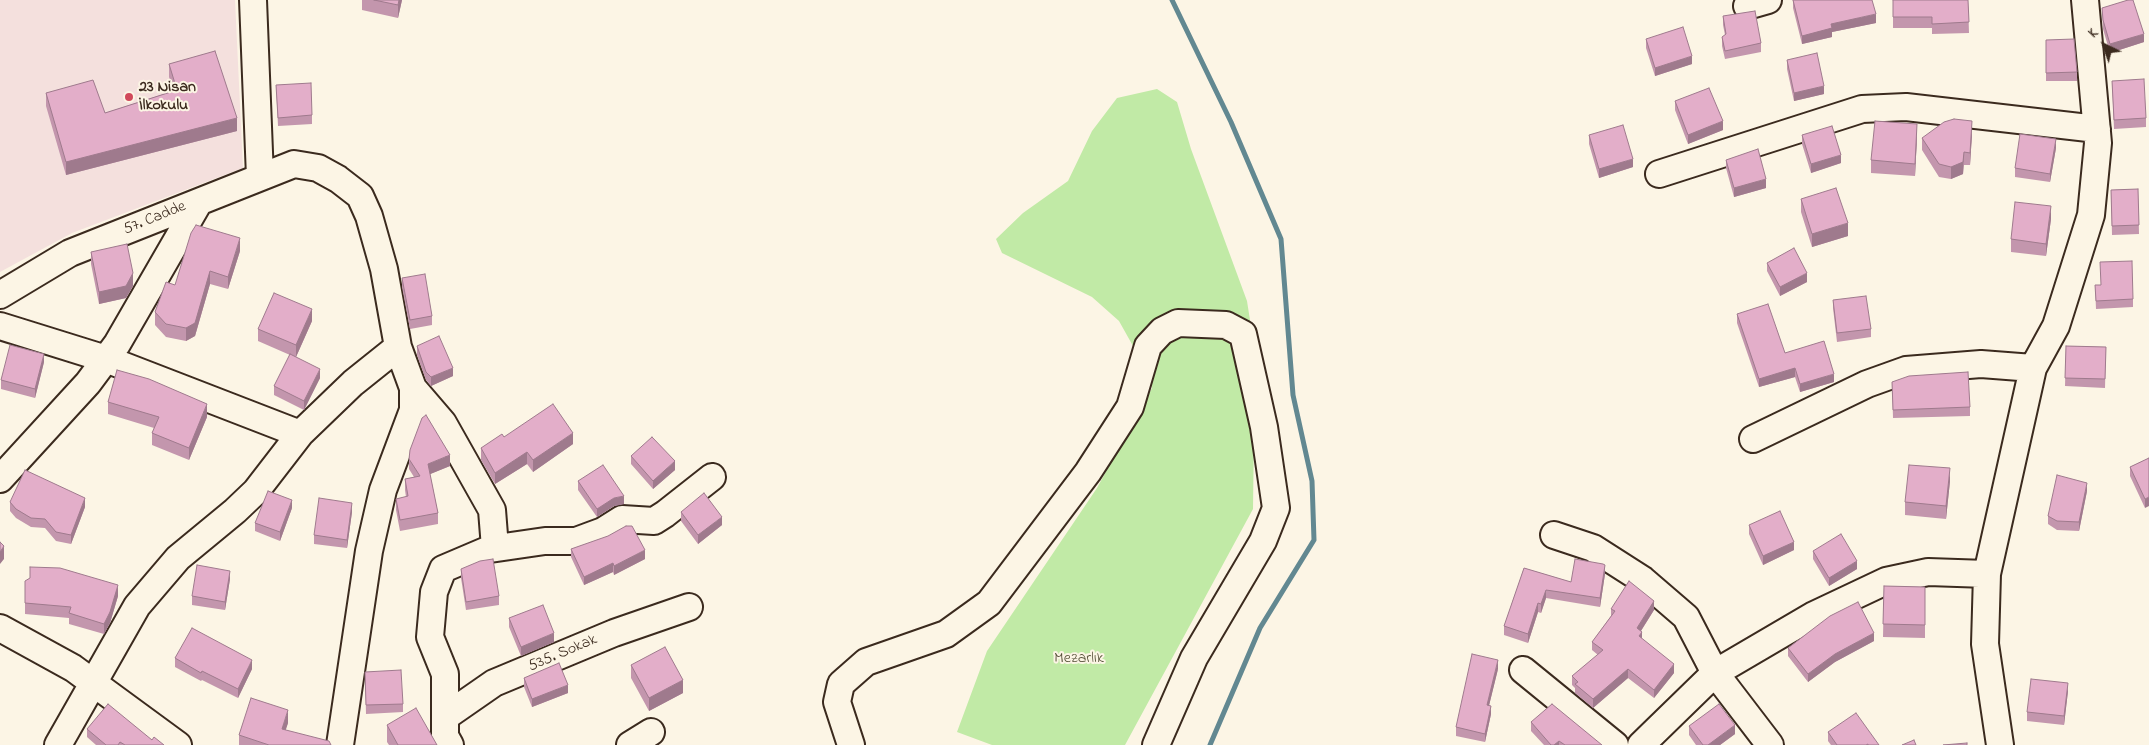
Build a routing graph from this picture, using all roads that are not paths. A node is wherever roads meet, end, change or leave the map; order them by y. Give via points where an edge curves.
1 (253, 0) edge
2 (2085, 0) edge
3 (2097, 129) junction
4 (1659, 174) dead end
5 (260, 177) junction
6 (199, 202) junction
7 (0, 295) edge
8 (0, 326) edge
9 (398, 347) junction
10 (106, 359) junction
11 (2033, 368) junction
12 (413, 388) junction
13 (300, 434) junction
14 (1753, 439) dead end
15 (712, 477) dead end
16 (0, 479) edge
17 (1554, 535) dead end
18 (495, 548) junction
19 (1987, 574) junction
20 (689, 608) dead end
21 (0, 628) edge
22 (1524, 670) dead end
23 (1715, 673) junction
24 (93, 683) junction
25 (445, 717) junction
26 (58, 745) edge
27 (178, 745) edge
28 (340, 745) edge
29 (450, 745) edge
30 (852, 745) edge
31 (1156, 745) edge
32 (1615, 745) edge
33 (1641, 745) edge
34 (1770, 745) edge
35 (2000, 745) edge

1 - 5 street
2 - 3 street
3 - 4 street via 1906,107 1862,110
3 - 11 street via 2091,215 2056,326
5 - 6 street, 57. Cadde
5 - 9 street, 57. Cadde via 294,164 318,168 360,196 384,269
6 - 7 street, 57. Cadde via 70,253
6 - 10 street
8 - 10 street
9 - 12 street
9 - 13 street via 353,383
10 - 13 street
10 - 16 street
11 - 14 street via 1981,364 1906,370 1867,384
11 - 19 street
12 - 18 street via 443,424 492,510
12 - 28 street via 414,410 383,490 369,551
13 - 24 street via 256,491 178,558 143,599
15 - 18 street via 654,521 622,519 603,531 576,541
17 - 23 street via 1593,548 1643,580 1686,617
18 - 25 street via 443,569 434,592 430,637 444,674
19 - 23 street via 1928,572 1886,581 1814,616
19 - 35 street via 1985,644
20 - 25 street, 535. Sokak via 614,633 494,683
21 - 24 street via 73,668
22 - 32 street
23 - 33 street
23 - 34 street
24 - 26 street
24 - 27 street
25 - 29 street
30 - 31 street via 837,702 840,684 866,662 946,634 989,603 1088,472 1130,407 1148,346 1162,331 1178,323 1226,325 1243,334 1264,427 1276,508 1263,541 1194,658

